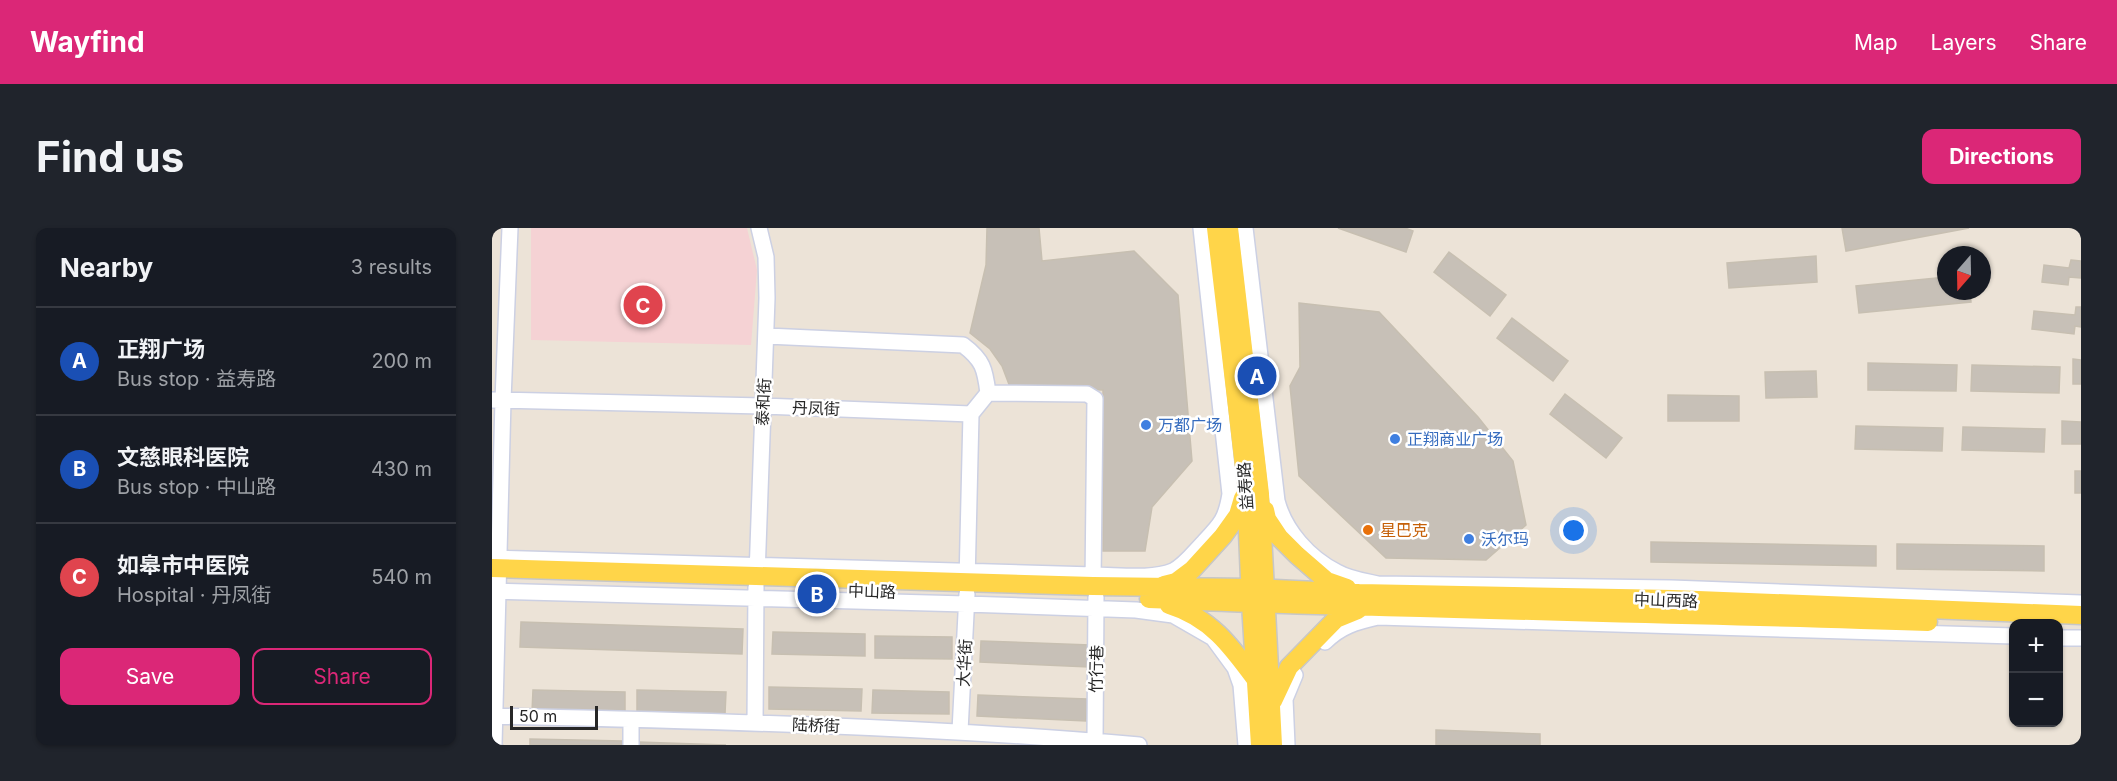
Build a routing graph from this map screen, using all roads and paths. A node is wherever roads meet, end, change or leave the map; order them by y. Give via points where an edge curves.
1 (510, 228) edge
2 (759, 228) edge
3 (1201, 228) edge
4 (1216, 228) edge
5 (1229, 228) edge
6 (1245, 228) edge
7 (767, 336) junction
8 (987, 393) junction
9 (498, 400) edge
10 (763, 406) junction
11 (971, 414) junction
12 (1253, 489) junction
13 (495, 575) edge
14 (757, 581) junction
15 (967, 588) junction
16 (1095, 592) junction
17 (1153, 593) junction
18 (1258, 596) junction
19 (1362, 600) junction
20 (2081, 603) edge
21 (2081, 615) edge
22 (2009, 624) edge
23 (2063, 626) edge
24 (2081, 627) edge
25 (2009, 636) edge
26 (2063, 638) edge
27 (2081, 638) edge
28 (1256, 680) junction
29 (1271, 705) junction
30 (494, 716) edge
31 (631, 720) junction
32 (755, 723) junction
33 (960, 731) junction
34 (1043, 741) edge
35 (1095, 741) junction
36 (494, 745) edge
37 (631, 745) edge
38 (1139, 745) edge
39 (1246, 745) edge
40 (1260, 745) edge
41 (1273, 745) edge
42 (1287, 745) edge

1 - 9 street
2 - 7 street, 泰和街 via 766,257
3 - 16 street via 1227,458 1227,513 1190,558 1174,570
4 - 12 main road, 益寿路
5 - 12 main road, 益寿路
6 - 20 street via 1281,517 1306,549 1337,573 1378,584 1671,588
7 - 8 street via 963,345 985,369
7 - 10 street, 泰和街
8 - 11 street
8 - 16 street, 竹行巷 via 1087,394 1095,399
9 - 10 street, 丹凤街
9 - 13 street
10 - 11 street, 丹凤街
10 - 14 street, 泰和街
11 - 15 street
12 - 17 main road via 1223,536 1192,570
12 - 18 main road, 益寿路
12 - 19 main road via 1279,537 1327,581
13 - 14 main road, 中山路
13 - 30 street
14 - 15 main road, 中山路
14 - 32 street, 泰和街
15 - 16 main road, 中山路
15 - 33 street, 大华街
16 - 17 main road, 中山路
16 - 35 street, 竹行巷
16 - 39 street via 1136,610 1173,615 1213,638 1235,668 1241,685
17 - 18 main road, 中山路
17 - 28 main road via 1199,617 1218,632
18 - 19 main road, 中山西路
18 - 28 main road, 益寿路
18 - 29 main road, 益寿路
19 - 21 main road, 中山西路 via 1673,599
19 - 22 main road, 中山西路
19 - 29 main road via 1336,619 1289,666
23 - 24 main road
25 - 42 street via 1378,617 1336,631 1299,669 1285,699
26 - 27 street
28 - 40 main road, 益寿路
29 - 41 main road, 益寿路
30 - 31 street, 陆桥街
30 - 36 street
31 - 32 street, 陆桥街
31 - 37 street
32 - 33 street, 陆桥街
33 - 34 street, 陆桥街
34 - 35 street, 陆桥街
35 - 38 street, 陆桥街

